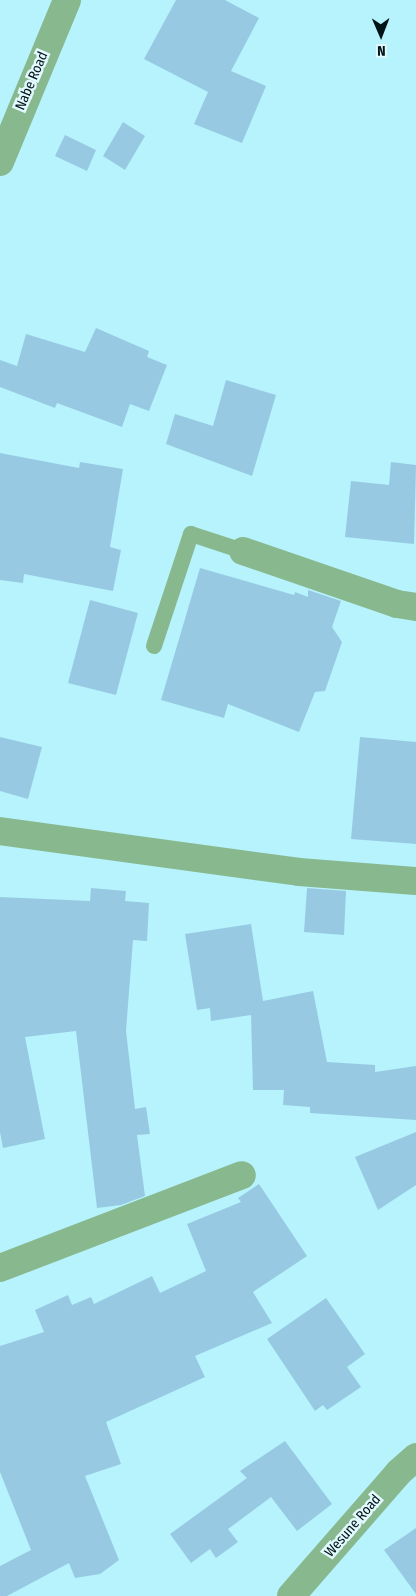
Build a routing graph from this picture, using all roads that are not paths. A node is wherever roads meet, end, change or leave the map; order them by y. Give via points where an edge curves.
1 (67, 0) edge
2 (0, 162) edge
3 (243, 551) joint
4 (416, 607) edge
5 (154, 646) dead end
6 (0, 831) edge
7 (416, 881) edge
8 (242, 1175) dead end
9 (0, 1268) edge
10 (416, 1457) edge
11 (291, 1596) edge

1 - 2 street, Nabe Road
3 - 4 street via 397,604
3 - 5 lane via 191,534
6 - 7 street via 299,872
8 - 9 street
10 - 11 street, Wesune Road via 399,1472

